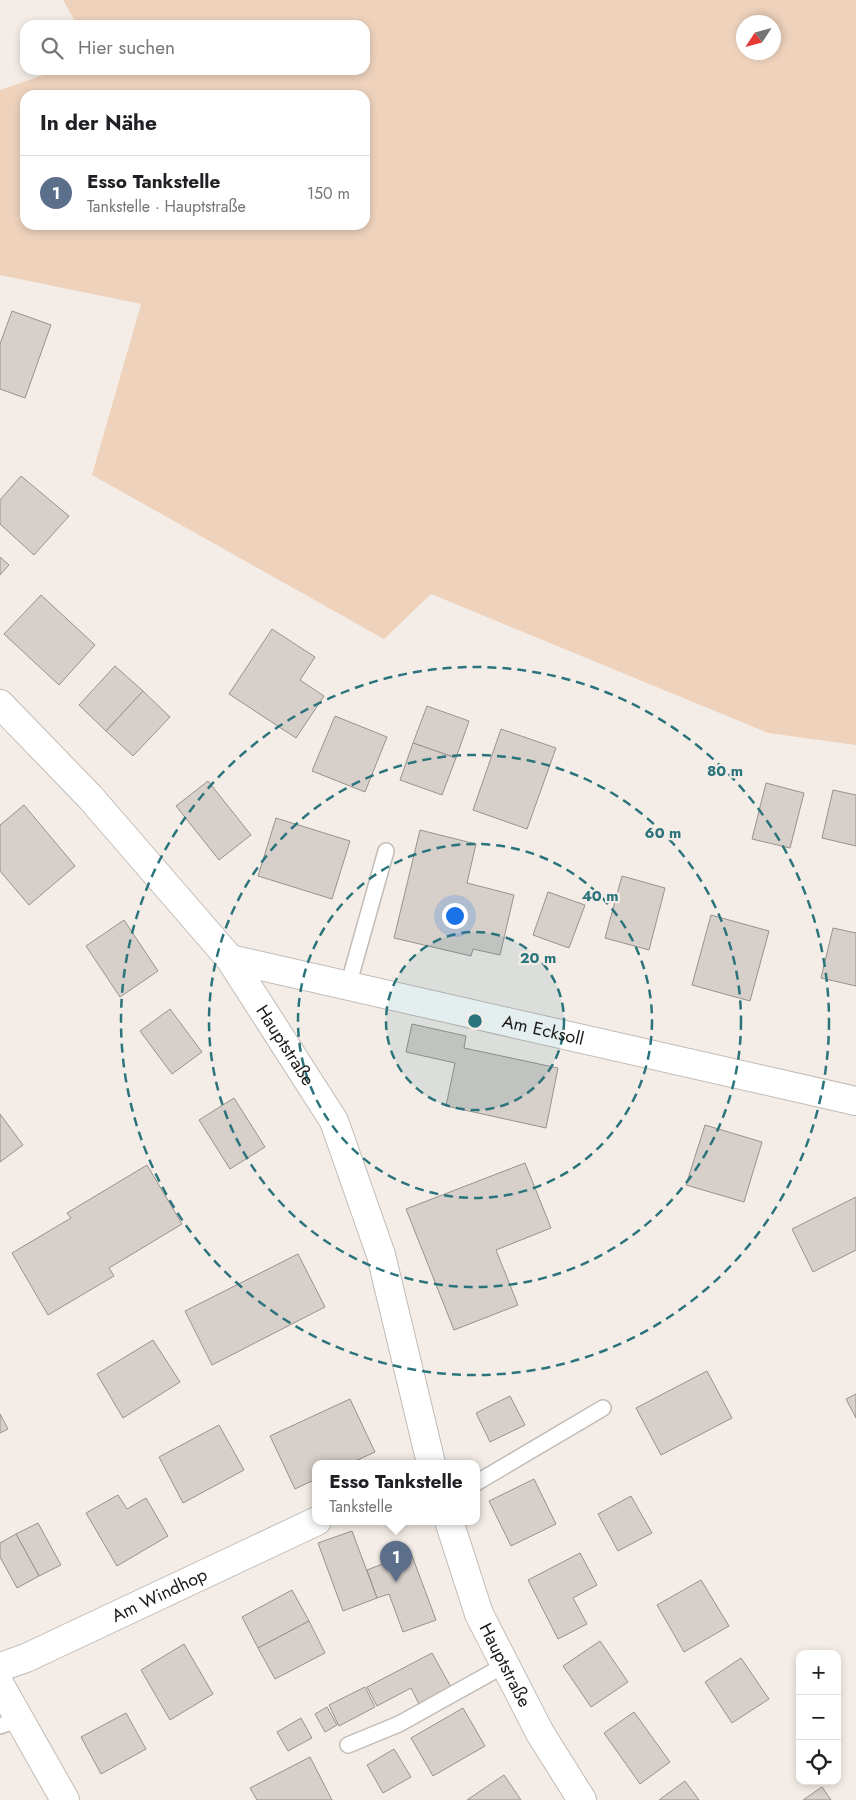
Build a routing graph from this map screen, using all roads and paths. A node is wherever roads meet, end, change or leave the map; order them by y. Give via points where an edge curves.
1 (0, 704) edge
2 (386, 851) dead end
3 (230, 959) junction
4 (348, 986) junction
5 (856, 1101) edge
6 (603, 1408) dead end
7 (429, 1460) edge
8 (480, 1481) edge
9 (312, 1523) edge
10 (450, 1525) edge
11 (505, 1665) junction
12 (0, 1667) edge
13 (0, 1685) edge
14 (10, 1723) edge
15 (348, 1746) dead end
16 (57, 1798) edge
17 (582, 1800) edge

1 - 3 street, Hauptstraße via 90,797
2 - 4 lane
3 - 4 street, Am Ecksoll
3 - 7 street, Hauptstraße via 334,1121 382,1255
4 - 5 street, Am Ecksoll
6 - 8 lane
9 - 12 street, Am Windhop via 26,1658
10 - 11 street, Hauptstraße via 479,1614
11 - 15 lane via 399,1724
11 - 17 street, Hauptstraße via 540,1733
13 - 14 street
14 - 16 street

